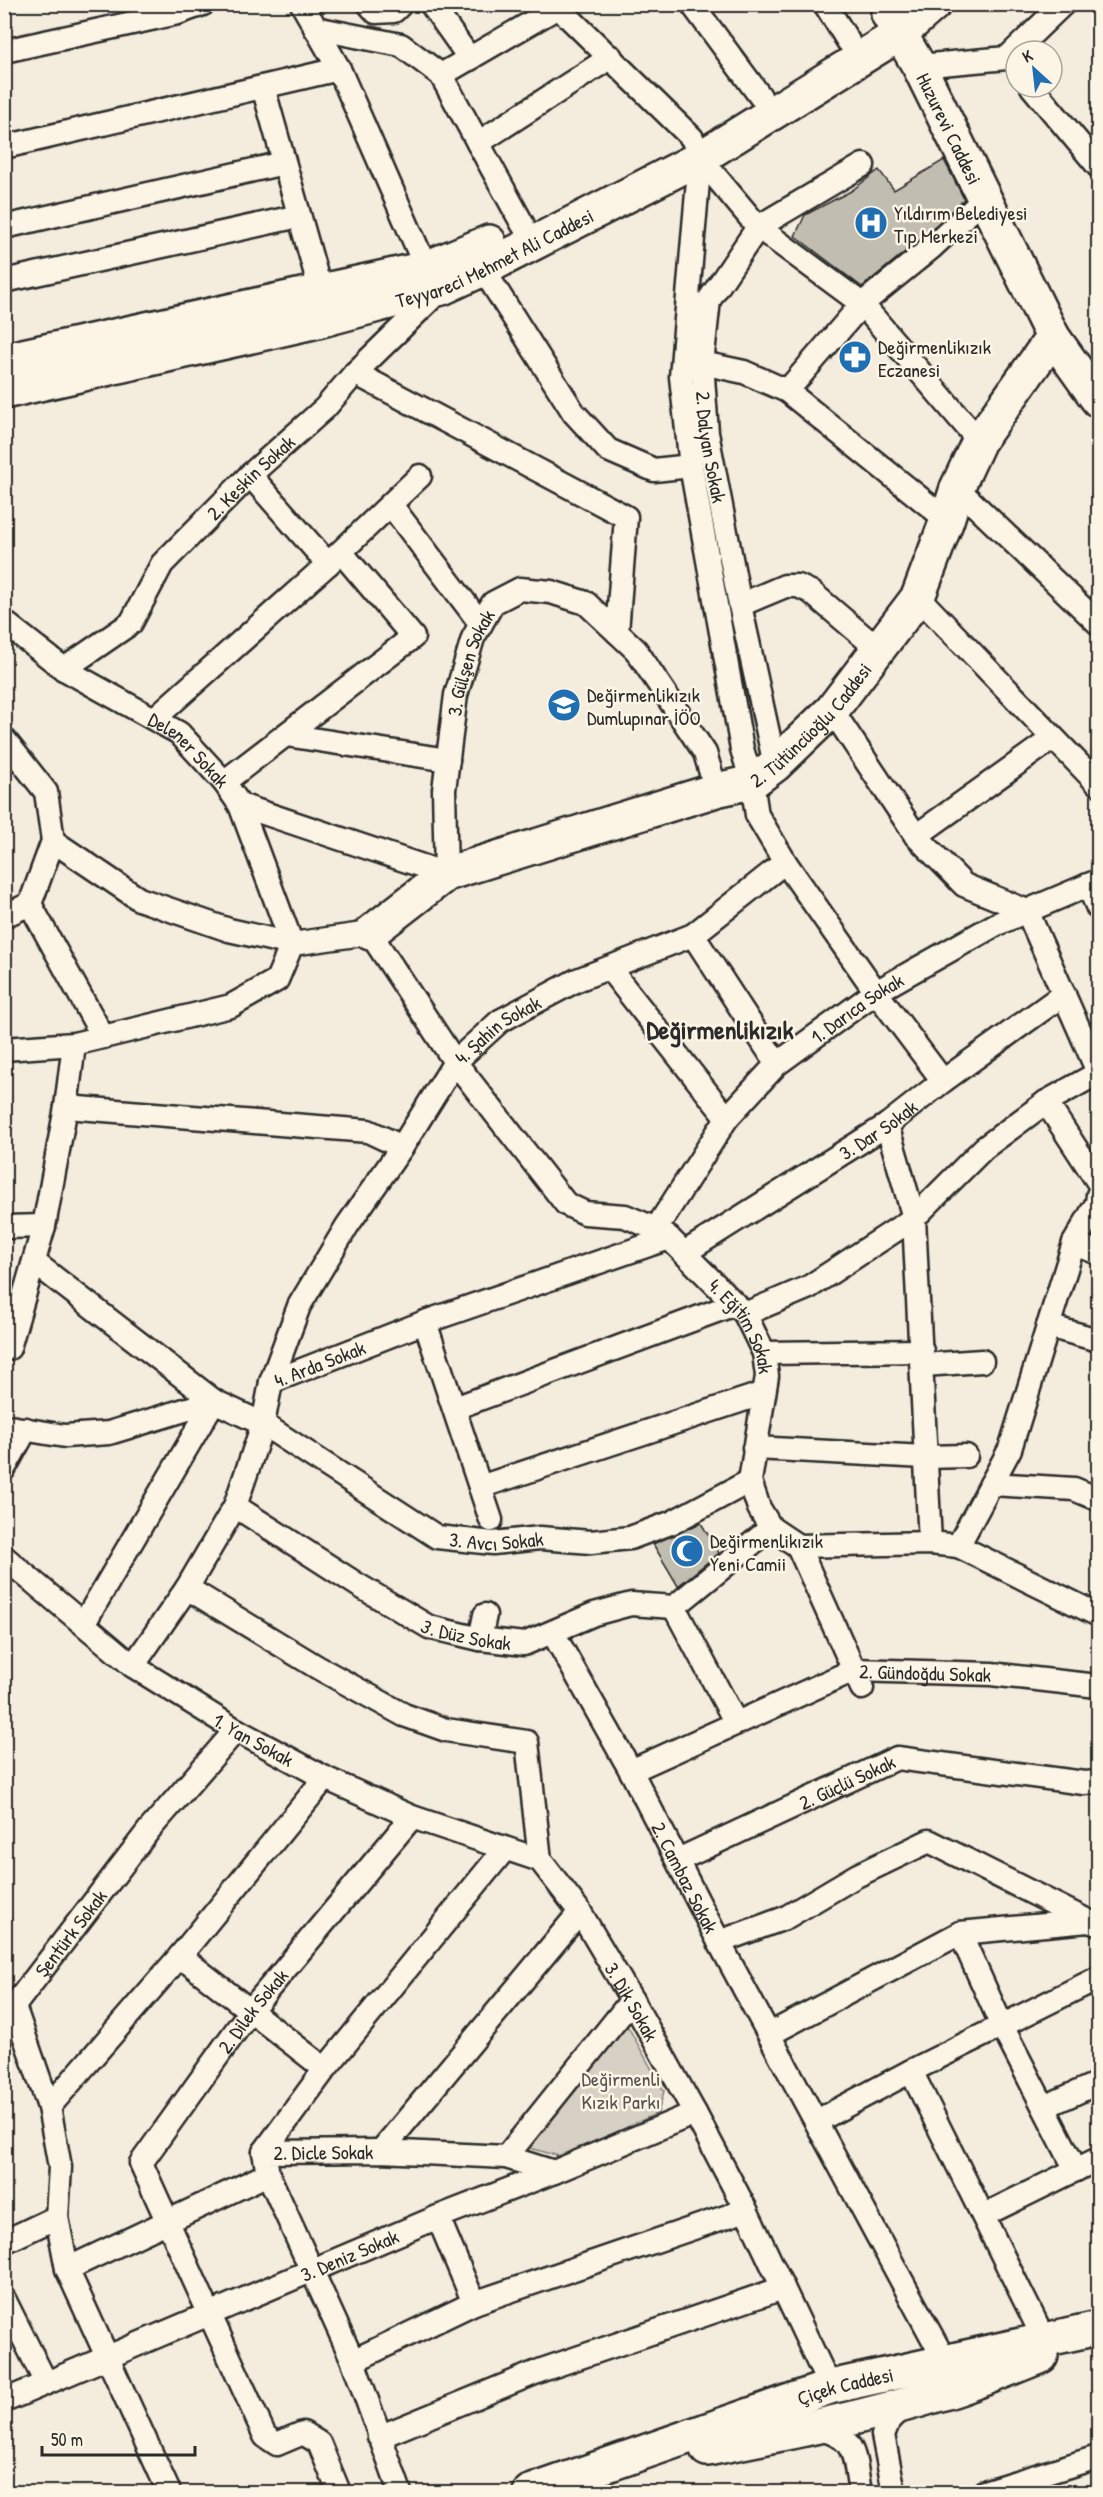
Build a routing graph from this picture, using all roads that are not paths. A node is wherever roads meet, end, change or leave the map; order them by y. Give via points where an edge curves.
1 (203, 4) edge
2 (302, 4) edge
3 (369, 4) edge
4 (401, 4) edge
5 (431, 4) edge
6 (692, 4) edge
7 (825, 4) edge
8 (933, 4) edge
9 (1063, 4) edge
10 (557, 6) edge
11 (175, 9) edge
12 (896, 17) edge
13 (315, 28) junction
14 (1033, 39) edge
15 (848, 41) junction
16 (4, 51) edge
17 (611, 57) junction
18 (470, 58) junction
19 (1004, 63) edge
20 (919, 66) junction
21 (339, 69) junction
22 (441, 75) junction
23 (263, 87) junction
24 (759, 96) junction
25 (1042, 99) edge
26 (478, 143) junction
27 (4, 147) edge
28 (696, 148) junction
29 (284, 163) junction
30 (863, 165) dead end
31 (1098, 166) edge
32 (984, 199) junction
33 (299, 216) junction
34 (523, 225) junction
35 (4, 227) edge
36 (758, 227) junction
37 (483, 269) junction
38 (434, 278) junction
39 (4, 281) edge
40 (321, 292) junction
41 (862, 304) junction
42 (1053, 337) junction
43 (4, 360) edge
44 (702, 363) junction
45 (355, 374) junction
46 (787, 391) junction
47 (4, 392) edge
48 (1098, 400) edge
49 (979, 441) junction
50 (691, 466) junction
51 (250, 475) junction
52 (420, 476) dead end
53 (957, 488) junction
54 (391, 505) junction
55 (947, 520) junction
56 (334, 558) junction
57 (918, 597) junction
58 (740, 605) junction
59 (4, 622) edge
60 (1098, 623) edge
61 (481, 624) junction
62 (617, 632) junction
63 (878, 649) junction
64 (64, 669) junction
65 (832, 710) junction
66 (155, 718) junction
67 (286, 735) junction
68 (1053, 738) junction
69 (4, 740) edge
70 (448, 760) junction
71 (763, 773) junction
72 (224, 783) junction
73 (1098, 784) edge
74 (716, 790) junction
75 (240, 805) junction
76 (916, 836) junction
77 (53, 841) junction
78 (785, 862) junction
79 (446, 874) junction
80 (1093, 883) edge
81 (30, 904) junction
82 (1098, 908) edge
83 (1026, 911) junction
84 (4, 916) edge
85 (370, 933) junction
86 (693, 935) junction
87 (292, 945) junction
88 (609, 968) junction
89 (876, 992) junction
90 (1064, 994) junction
91 (104, 1037) junction
92 (74, 1044) junction
93 (4, 1049) edge
94 (455, 1062) junction
95 (777, 1064) junction
96 (1098, 1072) edge
97 (943, 1081) junction
98 (1046, 1102) junction
99 (66, 1107) junction
100 (727, 1118) junction
101 (887, 1125) junction
102 (402, 1147) junction
103 (1098, 1182) edge
104 (1098, 1195) edge
105 (914, 1218) junction
106 (44, 1226) junction
107 (4, 1227) edge
108 (670, 1240) junction
109 (1074, 1243) junction
110 (1098, 1253) edge
111 (34, 1262) junction
112 (740, 1309) junction
113 (425, 1322) junction
114 (1048, 1326) junction
115 (1098, 1340) edge
116 (7, 1349) edge
117 (764, 1353) junction
118 (922, 1358) junction
119 (982, 1361) dead end
120 (271, 1382) junction
121 (764, 1393) junction
122 (214, 1401) junction
123 (455, 1408) junction
124 (263, 1424) junction
125 (15, 1427) edge
126 (754, 1448) junction
127 (966, 1456) dead end
128 (925, 1457) junction
129 (4, 1469) edge
130 (750, 1481) junction
131 (991, 1484) junction
132 (480, 1487) junction
133 (1098, 1499) edge
134 (235, 1506) junction
135 (491, 1520) dead end
136 (771, 1528) junction
137 (930, 1543) junction
138 (798, 1545) junction
139 (958, 1546) junction
140 (4, 1557) edge
141 (187, 1588) junction
142 (674, 1606) junction
143 (485, 1615) dead end
144 (1098, 1615) edge
145 (84, 1623) junction
146 (553, 1633) junction
147 (480, 1639) junction
148 (134, 1666) junction
149 (858, 1679) junction
150 (1098, 1686) edge
151 (736, 1723) junction
152 (236, 1730) junction
153 (631, 1771) junction
154 (325, 1778) junction
155 (1098, 1782) edge
156 (412, 1817) junction
157 (504, 1850) junction
158 (540, 1860) junction
159 (678, 1860) junction
160 (580, 1912) junction
161 (1093, 1922) edge
162 (960, 1933) junction
163 (719, 1942) junction
164 (180, 1956) junction
165 (1098, 1978) edge
166 (632, 2000) junction
167 (250, 2011) junction
168 (9, 2014) edge
169 (1002, 2026) junction
170 (770, 2034) junction
171 (325, 2069) junction
172 (911, 2071) junction
173 (1098, 2083) edge
174 (49, 2107) junction
175 (1044, 2107) junction
176 (695, 2113) junction
177 (817, 2121) junction
178 (381, 2151) junction
179 (506, 2157) junction
180 (1098, 2159) edge
181 (266, 2163) junction
182 (1077, 2170) junction
183 (554, 2172) junction
184 (746, 2210) junction
185 (984, 2215) junction
186 (57, 2217) junction
187 (438, 2217) junction
188 (165, 2221) junction
189 (4, 2242) edge
190 (67, 2269) junction
191 (311, 2270) junction
192 (783, 2288) junction
193 (4, 2299) edge
194 (474, 2303) junction
195 (208, 2314) junction
196 (1098, 2328) edge
197 (1098, 2335) edge
198 (1044, 2338) junction
199 (107, 2356) junction
200 (353, 2361) junction
201 (945, 2361) junction
202 (46, 2383) junction
203 (830, 2387) junction
204 (4, 2401) edge
205 (904, 2405) junction
206 (815, 2428) junction
207 (380, 2437) junction
208 (1098, 2457) edge
209 (599, 2470) junction
210 (169, 2493) edge
211 (339, 2493) edge
212 (400, 2493) edge
213 (530, 2493) edge
214 (860, 2493) edge
215 (894, 2493) edge
216 (984, 2493) edge

1 - 11 street
2 - 13 street
3 - 4 street via 376,12 394,11
5 - 18 street
6 - 24 street
7 - 15 street
8 - 12 main road, Teyyareci Mehmet Ali Caddesi
9 - 14 street
10 - 17 street
10 - 18 street
11 - 16 street
12 - 15 main road, Teyyareci Mehmet Ali Caddesi
12 - 20 main road, Huzurevi Caddesi
12 - 28 main road, Teyyareci Mehmet Ali Caddesi
13 - 21 street
13 - 22 street via 401,45
15 - 24 main road, Teyyareci Mehmet Ali Caddesi
17 - 26 street
17 - 28 street
18 - 22 street
19 - 20 street
20 - 32 main road, Huzurevi Caddesi
21 - 23 street
21 - 38 street
22 - 26 street
23 - 27 street
23 - 29 street
24 - 28 main road, Teyyareci Mehmet Ali Caddesi
25 - 31 street
26 - 34 street
28 - 34 main road, Teyyareci Mehmet Ali Caddesi
28 - 36 street
28 - 37 main road, Teyyareci Mehmet Ali Caddesi
28 - 50 street, 2. Dalyan Sokak via 681,377
29 - 33 street
29 - 35 street
30 - 36 street
32 - 41 street
32 - 42 main road, Huzurevi Caddesi
33 - 39 street
33 - 40 street
34 - 38 main road, Teyyareci Mehmet Ali Caddesi via 465,253
36 - 41 street
36 - 44 street, 2. Dalyan Sokak via 709,300
37 - 38 main road, Teyyareci Mehmet Ali Caddesi
37 - 50 street via 574,412 608,450 654,470
38 - 40 main road, Teyyareci Mehmet Ali Caddesi
38 - 45 street, 2. Keskin Sokak
38 - 47 main road, Teyyareci Mehmet Ali Caddesi via 318,321
40 - 43 main road, Teyyareci Mehmet Ali Caddesi
41 - 46 street
41 - 49 street
42 - 48 main road, Huzurevi Caddesi
42 - 49 main road, 2. Tütüncüoğlu Caddesi
44 - 46 street via 744,372
44 - 58 street, 2. Dalyan Sokak via 707,433
45 - 51 street, 2. Keskin Sokak via 325,408
45 - 62 street via 626,517
46 - 55 street
49 - 53 main road, 2. Tütüncüoğlu Caddesi
50 - 71 street, 2. Dalyan Sokak via 742,749
51 - 56 street
51 - 64 street, 2. Keskin Sokak via 162,564 131,623
52 - 54 street
53 - 55 main road, 2. Tütüncüoğlu Caddesi
53 - 60 street
54 - 56 street
54 - 61 street
55 - 57 main road, 2. Tütüncüoğlu Caddesi
56 - 66 street
56 - 67 street via 413,637
57 - 63 main road, 2. Tütüncüoğlu Caddesi
57 - 68 street
58 - 63 street via 785,586 798,586 811,592
58 - 71 street, 2. Dalyan Sokak
59 - 64 street, Delener Sokak
61 - 62 street, 3. Gülşen Sokak via 493,603 520,589 551,592 586,603
61 - 70 street, 3. Gülşen Sokak via 456,695
62 - 74 street, 3. Gülşen Sokak via 636,650 705,753
63 - 65 main road, 2. Tütüncüoğlu Caddesi
64 - 66 street, Delener Sokak
65 - 71 main road, 2. Tütüncüoğlu Caddesi
65 - 76 street
66 - 72 street, Delener Sokak via 179,733
67 - 70 street
67 - 72 street
68 - 73 street
68 - 76 street
69 - 77 street via 46,792
70 - 79 street, 3. Gülşen Sokak via 444,790
71 - 74 main road, 2. Tütüncüoğlu Caddesi
71 - 78 street via 757,815
72 - 75 street, Delener Sokak
74 - 79 main road, 2. Tütüncüoğlu Caddesi
75 - 79 street
75 - 87 street, Delener Sokak
76 - 83 street via 964,885
77 - 81 street
77 - 87 street via 139,899 229,930
78 - 86 street, 4. Şahin Sokak
78 - 89 street
79 - 85 main road, 2. Tütüncüoğlu Caddesi
80 - 82 street
80 - 83 street, 1. Darıca Sokak
81 - 84 street
81 - 91 street
83 - 89 street, 1. Darıca Sokak
83 - 90 street
85 - 87 street
85 - 94 street, 4. Eğitim Sokak
86 - 88 street, 4. Şahin Sokak
86 - 95 street
87 - 91 street via 277,980 231,1006
88 - 94 street, 4. Şahin Sokak via 577,980 500,1021
88 - 100 street
89 - 95 street, 1. Darıca Sokak
89 - 97 street
90 - 96 street
90 - 97 street, 3. Dar Sokak
91 - 92 street
92 - 93 street
92 - 99 street
94 - 102 street, 4. Şahin Sokak
94 - 108 street, 4. Eğitim Sokak via 566,1204 585,1213 625,1216
95 - 100 street, 1. Darıca Sokak
96 - 98 street
97 - 101 street, 3. Dar Sokak
98 - 103 street
98 - 105 street via 984,1148
99 - 102 street via 368,1131
99 - 106 street
100 - 108 street, 1. Darıca Sokak
101 - 105 street
101 - 108 street, 3. Dar Sokak
102 - 120 street, 4. Şahin Sokak via 347,1226 299,1306
104 - 109 street
105 - 112 street via 809,1287
105 - 118 street
106 - 107 street
106 - 111 street
108 - 112 street, 4. Eğitim Sokak
108 - 113 street, 4. Arda Sokak
109 - 110 street
109 - 114 street
111 - 116 street
111 - 122 street, 3. Avcı Sokak
112 - 117 street, 4. Eğitim Sokak
112 - 123 street
113 - 120 street, 4. Arda Sokak
113 - 123 street
114 - 115 street
114 - 131 street via 1010,1449
117 - 118 street
117 - 121 street, 4. Eğitim Sokak
118 - 119 street
118 - 128 street
120 - 124 street, 4. Arda Sokak
121 - 126 street, 4. Eğitim Sokak
121 - 132 street
122 - 124 street, 3. Avcı Sokak
122 - 125 street via 109,1433 65,1436
122 - 145 street
123 - 132 street
124 - 130 street, 3. Avcı Sokak via 437,1537 493,1543 540,1538 591,1542 630,1538 673,1522
124 - 134 street, 4. Arda Sokak
125 - 129 street
126 - 128 street
126 - 130 street, 4. Eğitim Sokak
127 - 128 street
128 - 137 street
130 - 136 street, 4. Eğitim Sokak
131 - 133 street via 1074,1489
131 - 139 street
132 - 135 street
134 - 141 street, 4. Arda Sokak
134 - 147 street, 3. Düz Sokak via 429,1627
136 - 138 street, 4. Eğitim Sokak
136 - 142 street
137 - 138 street
137 - 139 street
138 - 149 street
139 - 144 street
140 - 145 street, 1. Yan Sokak
141 - 148 street, 4. Arda Sokak
141 - 158 street via 317,1667 404,1714 446,1730 526,1742
142 - 146 street, 3. Düz Sokak via 631,1604 594,1614
142 - 151 street
143 - 147 street
145 - 148 street, 1. Yan Sokak
146 - 147 street, 3. Düz Sokak via 524,1644
146 - 153 street, 2. Cambaz Sokak
148 - 152 street, 1. Yan Sokak
149 - 150 street, 2. Gündoğdu Sokak via 991,1674
149 - 151 street, 2. Gündoğdu Sokak
151 - 153 street, 2. Gündoğdu Sokak
152 - 154 street, 1. Yan Sokak
152 - 168 street, Şentürk Sokak via 149,1830
153 - 159 street, 2. Cambaz Sokak
154 - 156 street, 1. Yan Sokak
154 - 164 street
155 - 159 street, 2. Güçlü Sokak via 900,1765
156 - 157 street, 1. Yan Sokak
156 - 167 street, 2. Dilek Sokak
157 - 158 street, 1. Yan Sokak
157 - 171 street
158 - 160 street, 3. Dik Sokak
159 - 163 street, 2. Cambaz Sokak
160 - 166 street, 3. Dik Sokak
160 - 178 street
161 - 162 street
161 - 163 street via 929,1841 856,1875 785,1918
162 - 169 street
162 - 170 street
163 - 170 street, 2. Cambaz Sokak
164 - 167 street
164 - 174 street
165 - 169 street
166 - 176 street, 3. Dik Sokak
166 - 179 street
167 - 171 street
167 - 188 street, 2. Dilek Sokak via 141,2163
168 - 174 street, Şentürk Sokak
169 - 172 street
169 - 175 street
170 - 177 street, 2. Cambaz Sokak
171 - 181 street
172 - 177 street
172 - 185 street
173 - 175 street
174 - 186 street, Şentürk Sokak via 60,2167
175 - 182 street
176 - 183 street, 3. Deniz Sokak
176 - 184 street, 3. Dik Sokak
177 - 201 street, 2. Cambaz Sokak
178 - 179 street, 2. Dicle Sokak
178 - 181 street, 2. Dicle Sokak
179 - 183 street, 2. Dicle Sokak
180 - 182 street
181 - 188 street, 2. Dicle Sokak
181 - 191 street
182 - 185 street
183 - 187 street, 3. Deniz Sokak
184 - 192 street, 3. Dik Sokak
184 - 194 street
185 - 198 street
186 - 189 street
186 - 190 street, Şentürk Sokak
187 - 191 street, 3. Deniz Sokak
187 - 194 street
188 - 190 street, 2. Dicle Sokak
188 - 195 street
190 - 199 street, Şentürk Sokak
191 - 195 street, 3. Deniz Sokak
191 - 200 street
192 - 203 street, 3. Dik Sokak
192 - 207 street via 542,2370
193 - 202 street
194 - 200 street
195 - 199 street, 3. Deniz Sokak
195 - 211 street via 265,2436 277,2444 303,2433 319,2443
196 - 198 main road, Çiçek Caddesi
197 - 205 main road, Çiçek Caddesi
198 - 201 main road, Çiçek Caddesi
199 - 202 street, 3. Deniz Sokak
199 - 210 street, Şentürk Sokak
200 - 207 street
201 - 203 main road, Çiçek Caddesi
202 - 204 street, 3. Deniz Sokak
203 - 209 main road, Çiçek Caddesi
205 - 206 main road, Çiçek Caddesi
205 - 215 street via 889,2420 883,2435
206 - 209 main road, Çiçek Caddesi
206 - 214 street via 837,2432 852,2447
207 - 212 street
208 - 216 street
209 - 213 main road, Çiçek Caddesi

